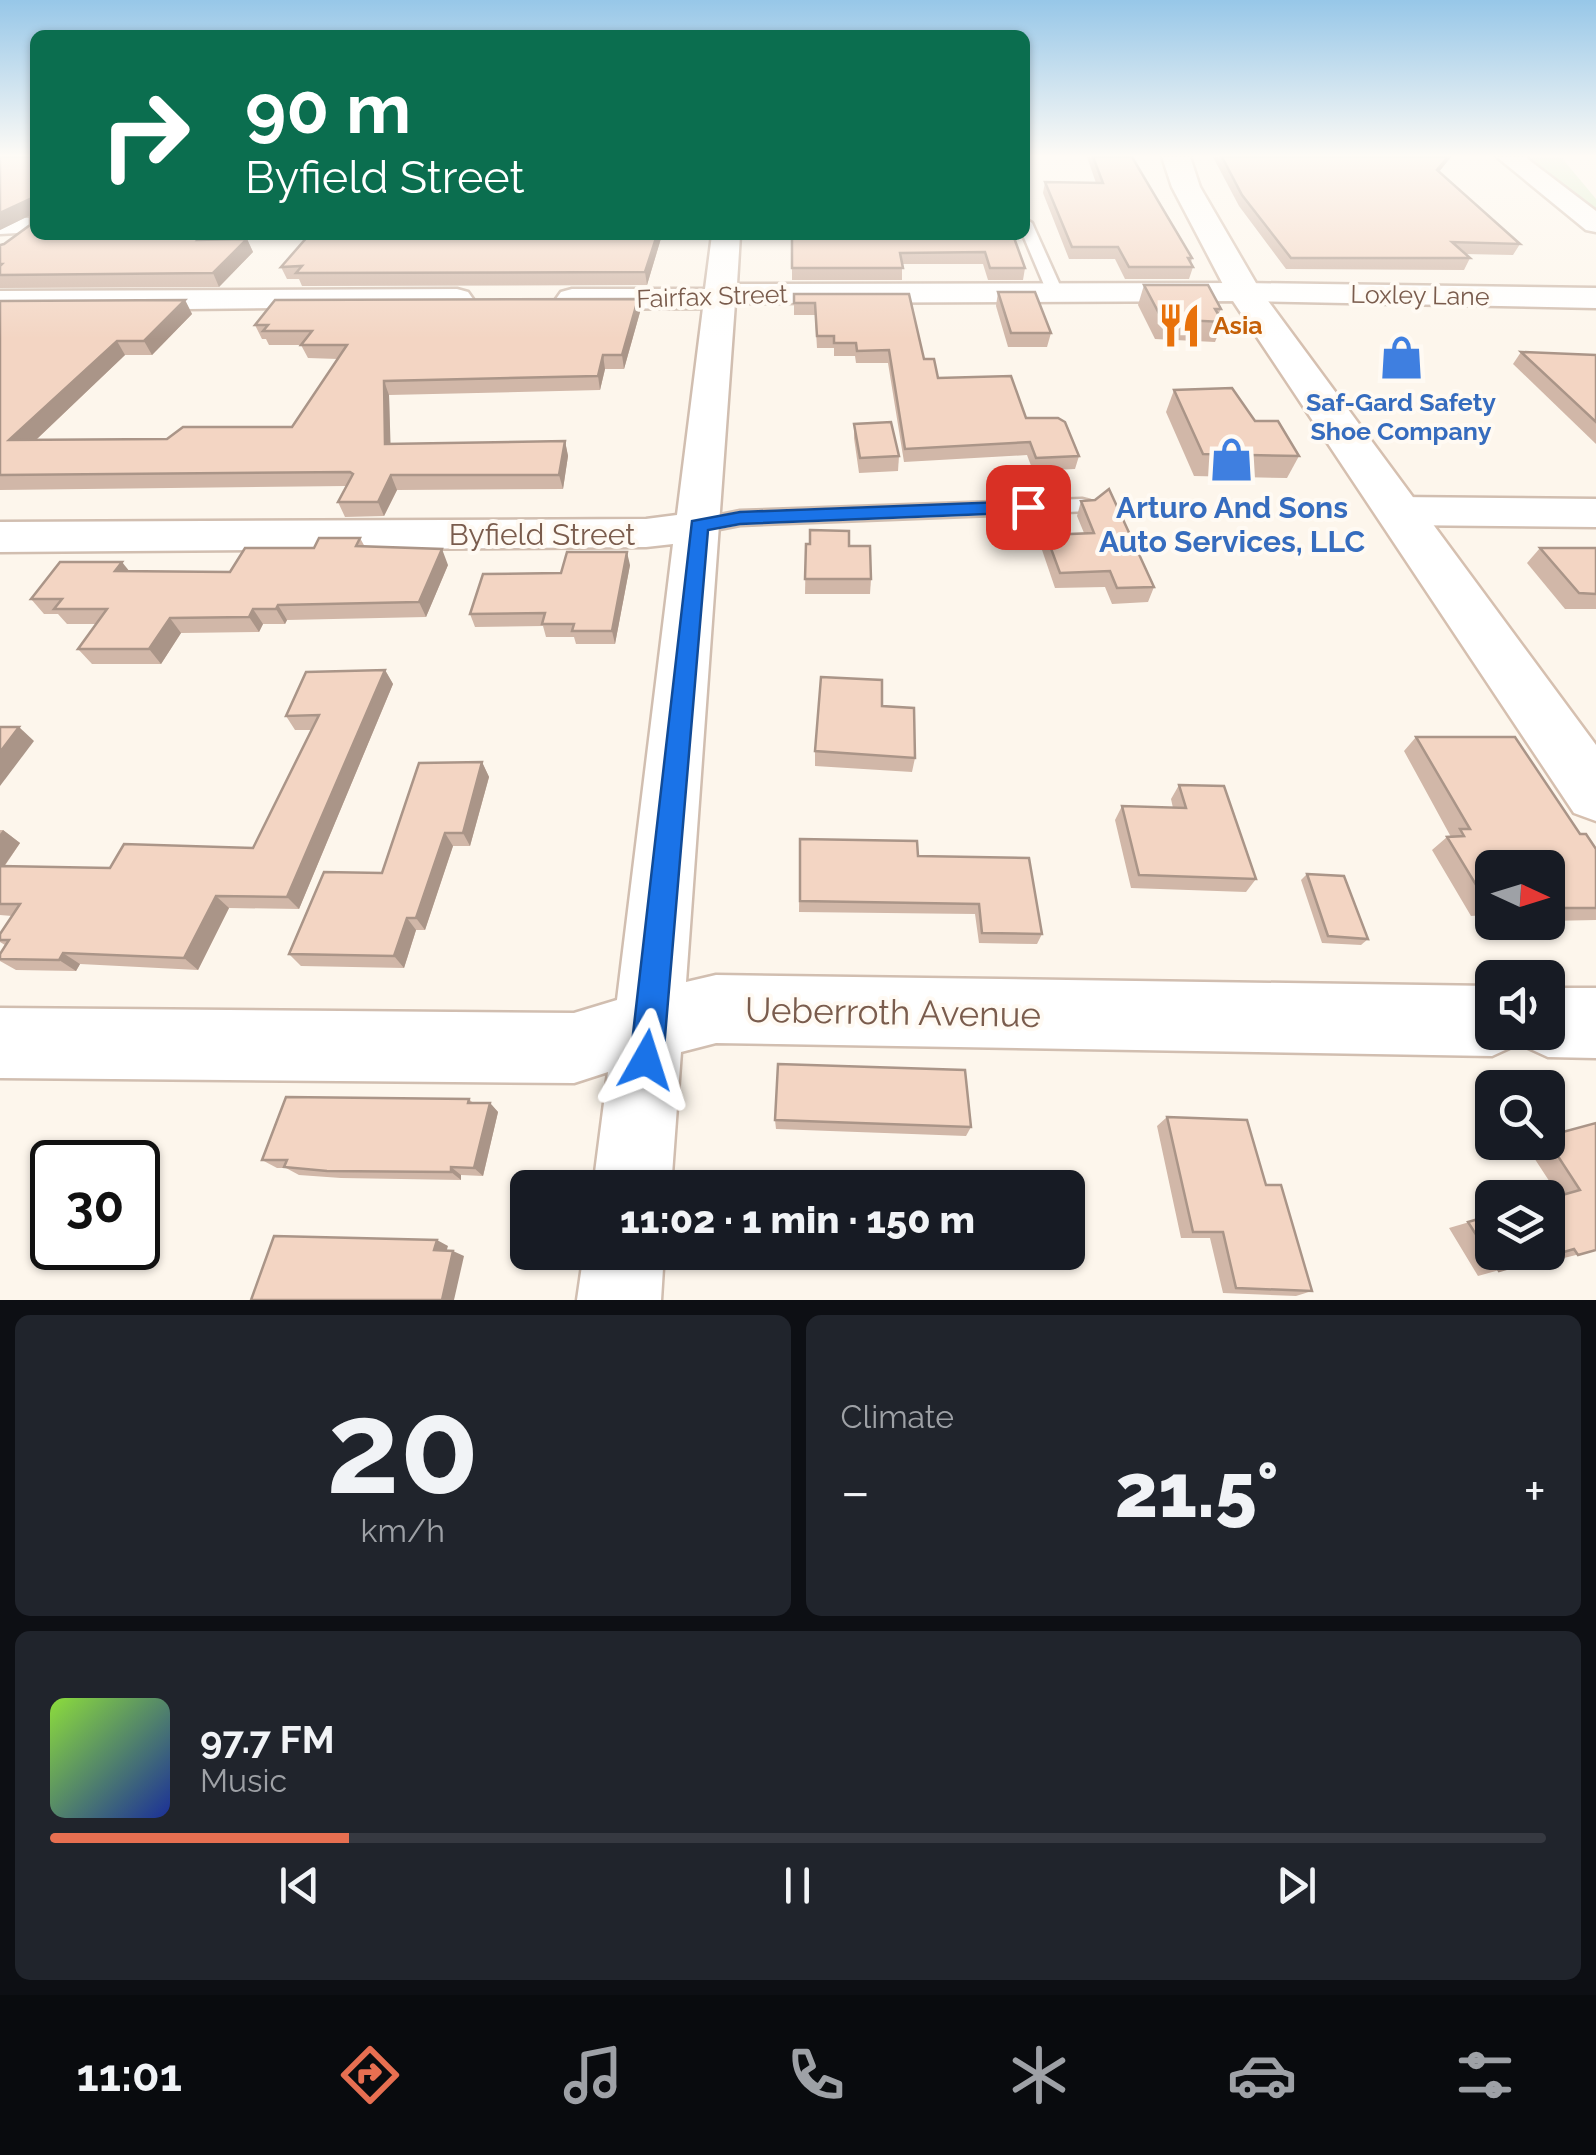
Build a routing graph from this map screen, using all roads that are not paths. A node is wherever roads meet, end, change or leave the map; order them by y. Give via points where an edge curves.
1 (1203, 218) edge
2 (30, 224) edge
3 (0, 226) edge
4 (30, 226) edge
5 (1030, 235) edge
6 (726, 240) edge
7 (0, 248) edge
8 (1054, 292) junction
9 (1244, 292) junction
10 (722, 296) junction
11 (1596, 298) edge
12 (486, 299) edge
13 (545, 299) edge
14 (0, 300) edge
15 (1082, 506) edge
16 (1397, 511) junction
17 (1596, 512) edge
18 (699, 526) junction
19 (0, 537) edge
20 (1596, 794) edge
21 (1475, 1021) edge
22 (1565, 1022) edge
23 (1596, 1023) edge
24 (651, 1024) junction
25 (0, 1043) edge
26 (634, 1170) edge
27 (622, 1270) edge
28 (618, 1300) edge

1 - 9 main road
2 - 3 street
4 - 7 street
5 - 8 lane
6 - 10 street
8 - 9 street, Fairfax Street
8 - 10 street, Fairfax Street
9 - 11 street, Loxley Lane
9 - 16 main road
10 - 13 street, Fairfax Street
10 - 18 street
12 - 14 street
15 - 18 lane, Byfield Street via 740,518
16 - 17 street
16 - 20 main road
18 - 19 street, Byfield Street via 646,534
18 - 24 street
21 - 24 street, Ueberroth Avenue via 716,1009
22 - 23 street
24 - 25 street, Ueberroth Avenue via 574,1048
24 - 26 street
27 - 28 street

